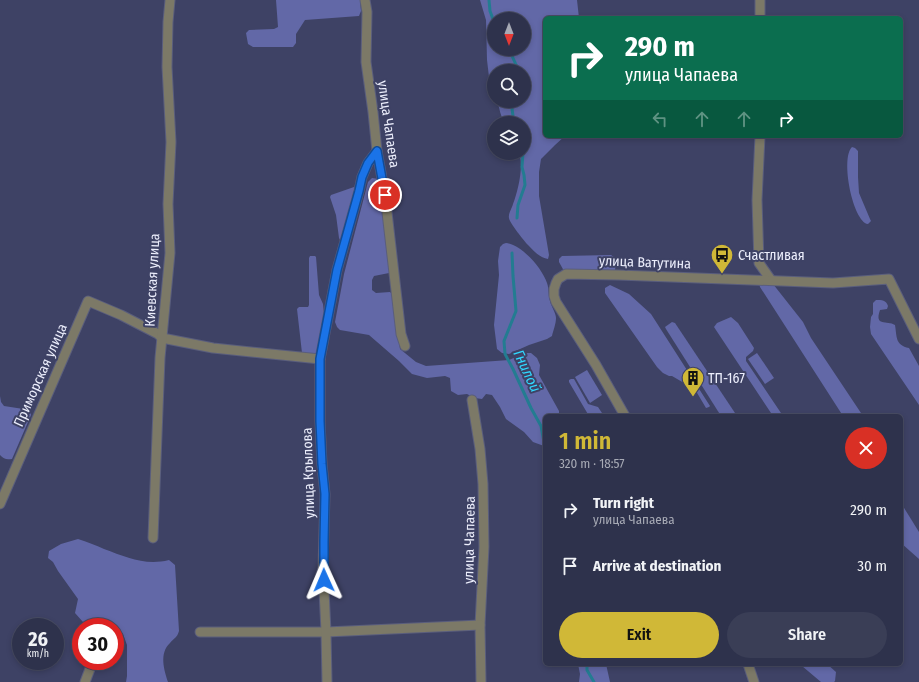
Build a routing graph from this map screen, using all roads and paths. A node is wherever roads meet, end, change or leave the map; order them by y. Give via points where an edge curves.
1 (170, 0) edge
2 (366, 0) edge
3 (760, 0) edge
4 (760, 16) edge
5 (760, 138) edge
6 (377, 151) junction
7 (772, 280) junction
8 (162, 338) junction
9 (919, 339) edge
10 (406, 346) dead end
11 (320, 359) junction
12 (472, 400) dead end
13 (624, 414) edge
14 (0, 504) edge
15 (153, 538) dead end
16 (480, 624) junction
17 (200, 632) dead end
18 (326, 632) junction
19 (749, 666) edge
20 (90, 670) edge
21 (85, 682) edge
22 (327, 682) edge
23 (481, 682) edge
24 (754, 682) edge

1 - 8 street, Киевская улица via 170,253
2 - 6 street, улица Чапаева via 366,62
3 - 4 street
5 - 7 street via 757,200 759,263
6 - 10 street, улица Чапаева via 385,195 401,334
6 - 11 street, улица Крылова via 362,177 337,270
7 - 9 street, улица Ватутина via 833,283 889,279
7 - 13 street, улица Ватутина via 566,274 558,279 554,289 556,302
8 - 11 street via 213,348
8 - 14 street, Приморская улица via 121,315 88,301
8 - 15 street, Киевская улица
11 - 18 street, улица Крылова via 320,421 325,494 323,569
12 - 16 street, улица Чапаева via 483,484 484,547
16 - 18 street
16 - 23 street, улица Чапаева
17 - 18 street
18 - 22 street, улица Крылова
19 - 24 street
20 - 21 street

